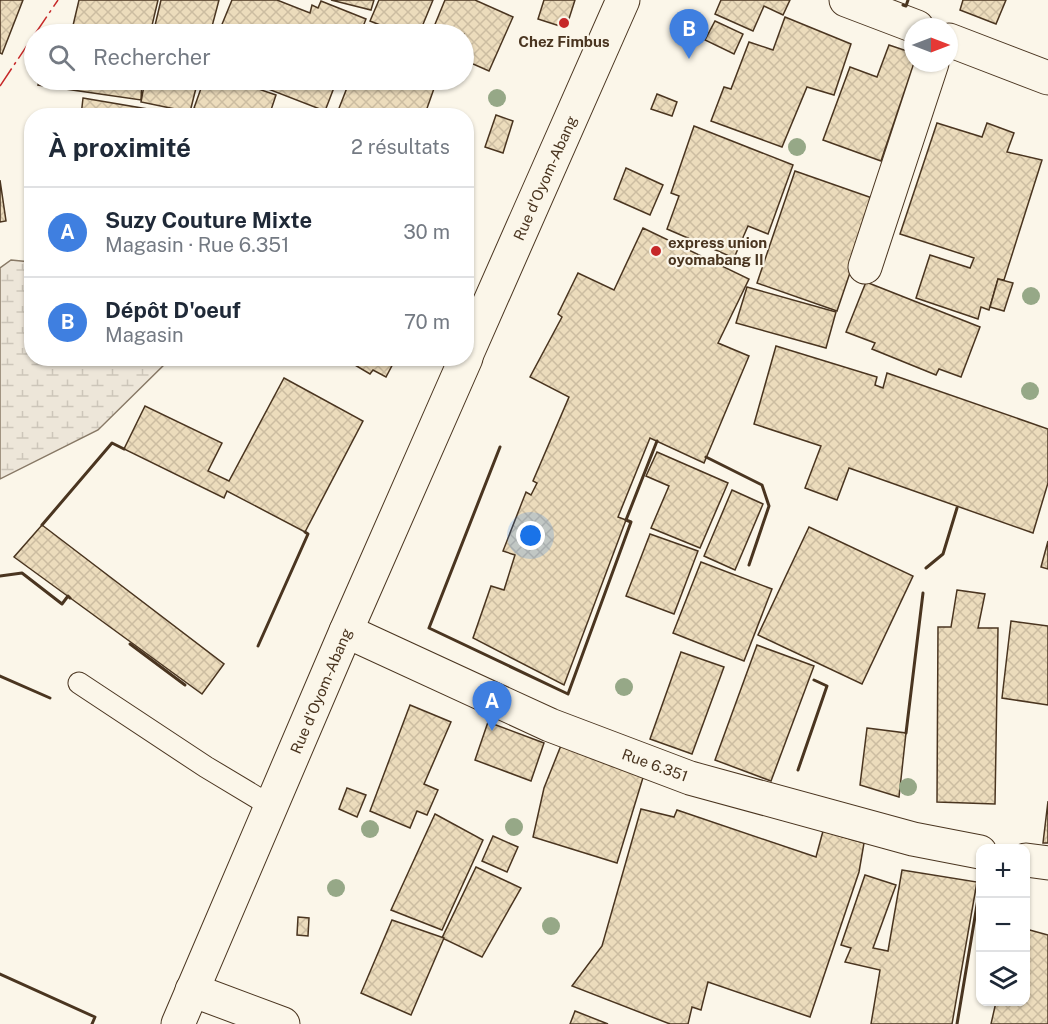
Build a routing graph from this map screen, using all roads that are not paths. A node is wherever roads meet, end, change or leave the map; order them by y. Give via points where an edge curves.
1 (623, 0) edge
2 (846, 0) edge
3 (904, 22) edge
4 (958, 43) edge
5 (929, 72) edge
6 (1048, 78) edge
7 (865, 267) dead end
8 (474, 339) edge
9 (462, 366) edge
10 (346, 631) junction
11 (80, 684) dead end
12 (271, 806) junction
13 (976, 851) edge
14 (1030, 861) edge
15 (1048, 863) edge
16 (192, 990) junction
17 (178, 1024) edge
18 (283, 1024) edge

1 - 8 street, Rue d'Oyom-Abang
2 - 3 street
4 - 6 street
5 - 7 street
9 - 10 street, Rue d'Oyom-Abang
10 - 12 street, Rue d'Oyom-Abang
10 - 13 street, Rue 6.351 via 550,725 690,778 913,839
11 - 12 lane
12 - 16 street, Rue d'Oyom-Abang
14 - 15 street
16 - 17 street, Rue d'Oyom-Abang
16 - 18 street

